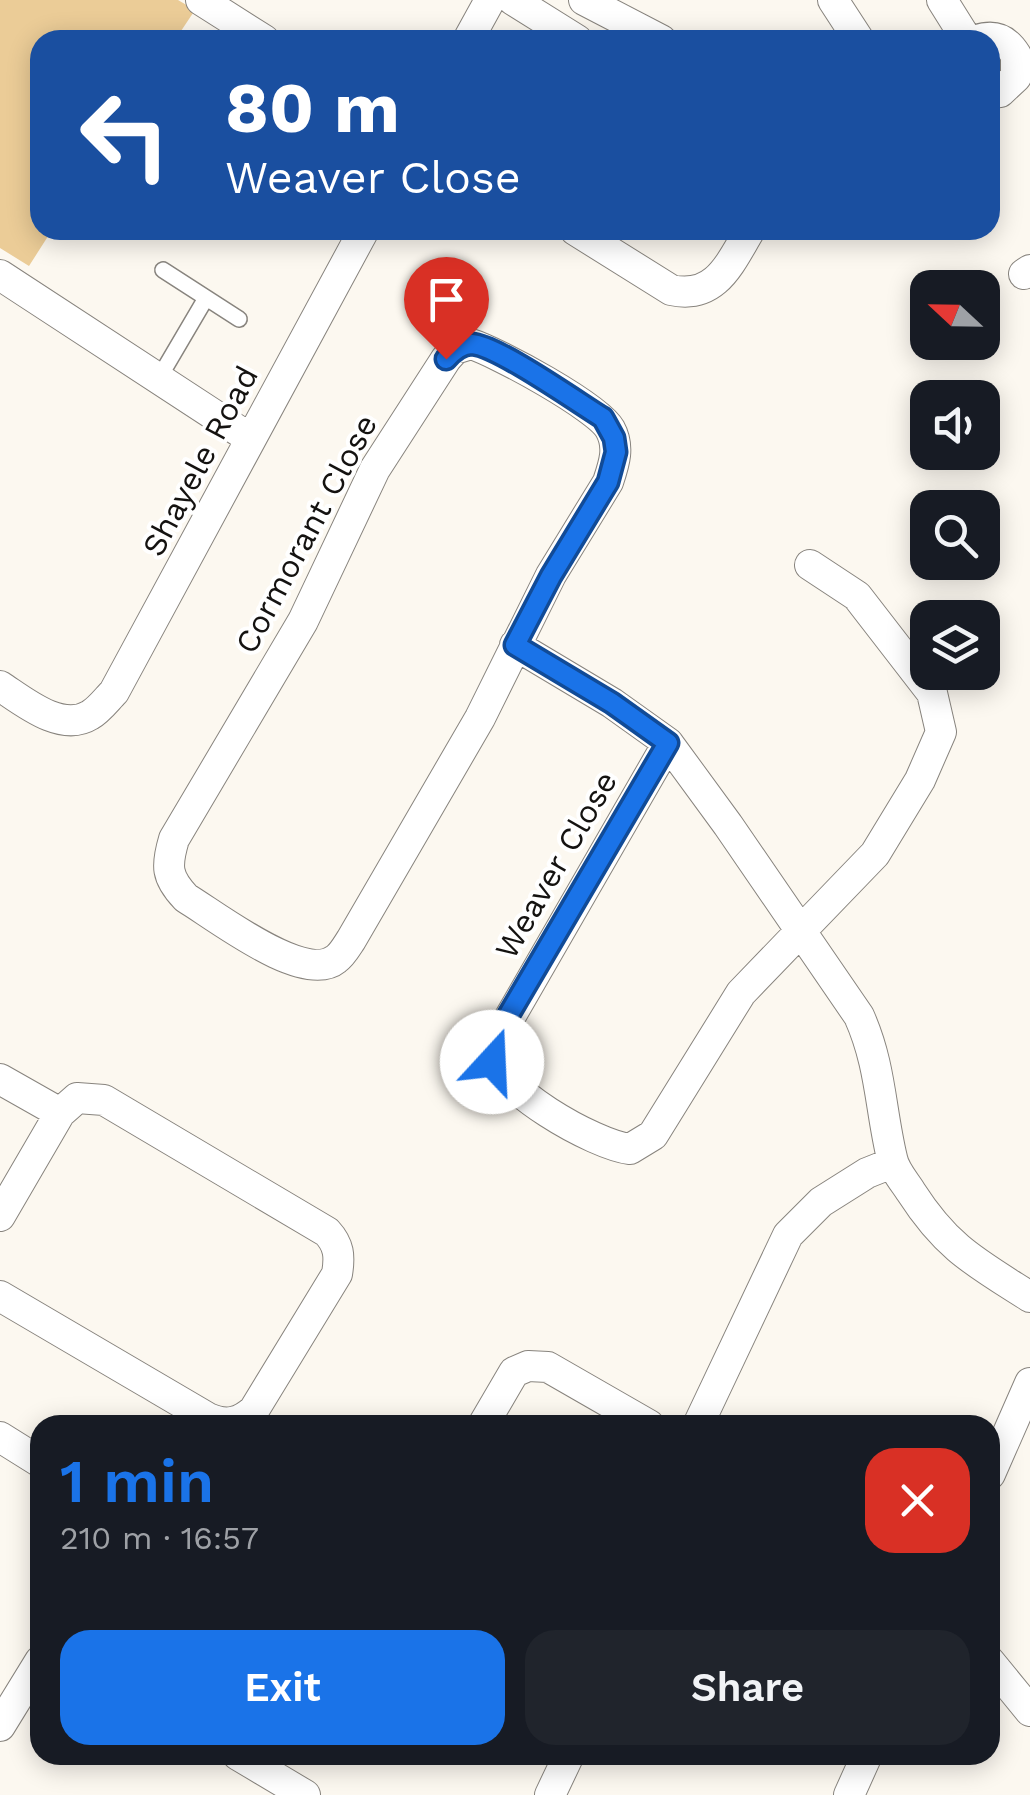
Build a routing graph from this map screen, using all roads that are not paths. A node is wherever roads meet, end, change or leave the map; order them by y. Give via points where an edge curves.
1 (201, 0) edge
2 (490, 0) edge
3 (513, 0) edge
4 (584, 0) edge
5 (833, 0) edge
6 (942, 0) edge
7 (248, 30) edge
8 (474, 30) edge
9 (561, 30) edge
10 (642, 30) edge
11 (852, 30) edge
12 (961, 30) edge
13 (1000, 39) edge
14 (1011, 94) edge
15 (359, 240) edge
16 (590, 240) edge
17 (744, 240) edge
18 (163, 270) dead end
19 (0, 275) edge
20 (206, 298) junction
21 (239, 319) dead end
22 (158, 378) junction
23 (251, 439) junction
24 (810, 565) dead end
25 (515, 645) junction
26 (0, 686) edge
27 (668, 743) junction
28 (799, 931) junction
29 (0, 1079) edge
30 (60, 1113) junction
31 (892, 1163) junction
32 (0, 1216) edge
33 (0, 1296) edge
34 (1030, 1298) edge
35 (1030, 1383) edge
36 (203, 1415) edge
37 (249, 1415) edge
38 (489, 1415) edge
39 (632, 1415) edge
40 (703, 1415) edge
41 (0, 1437) edge
42 (1000, 1451) edge
43 (30, 1456) edge
44 (1000, 1674) edge
45 (30, 1677) edge
46 (1030, 1711) edge
47 (0, 1726) edge
48 (255, 1765) edge
49 (564, 1765) edge
50 (862, 1765) edge
51 (306, 1795) edge
52 (550, 1795) edge
53 (849, 1795) edge

1 - 7 street
2 - 8 street
3 - 9 street
4 - 10 street
5 - 11 street
6 - 12 street
13 - 14 street via 1018,66
15 - 23 street, Shayele Road
16 - 17 street via 686,294 710,286
18 - 20 lane
19 - 22 street
20 - 21 lane
20 - 22 lane
22 - 23 street
23 - 26 street, Shayele Road via 114,692 88,717 66,720
24 - 28 street via 857,596 932,694 941,732 875,854
25 - 25 street, Cormorant Close via 608,482 614,438 603,418 492,350 471,344 446,359 375,469 303,621 174,840 172,883 292,962 312,966 337,959 480,718
25 - 27 street
27 - 28 street
27 - 28 street, Weaver Close via 501,1028 491,1050 496,1070 515,1090 600,1142 640,1146 654,1135 741,992
28 - 31 street via 872,1045
29 - 30 street
30 - 32 street
30 - 37 street via 78,1098 104,1100 327,1232 339,1250 337,1274
31 - 34 street via 940,1234
31 - 40 street via 821,1202 788,1235
33 - 36 street
35 - 42 street
38 - 39 street via 514,1372 528,1366 548,1367
41 - 43 street
44 - 46 street
45 - 47 street
48 - 51 street
49 - 52 street
50 - 53 street

